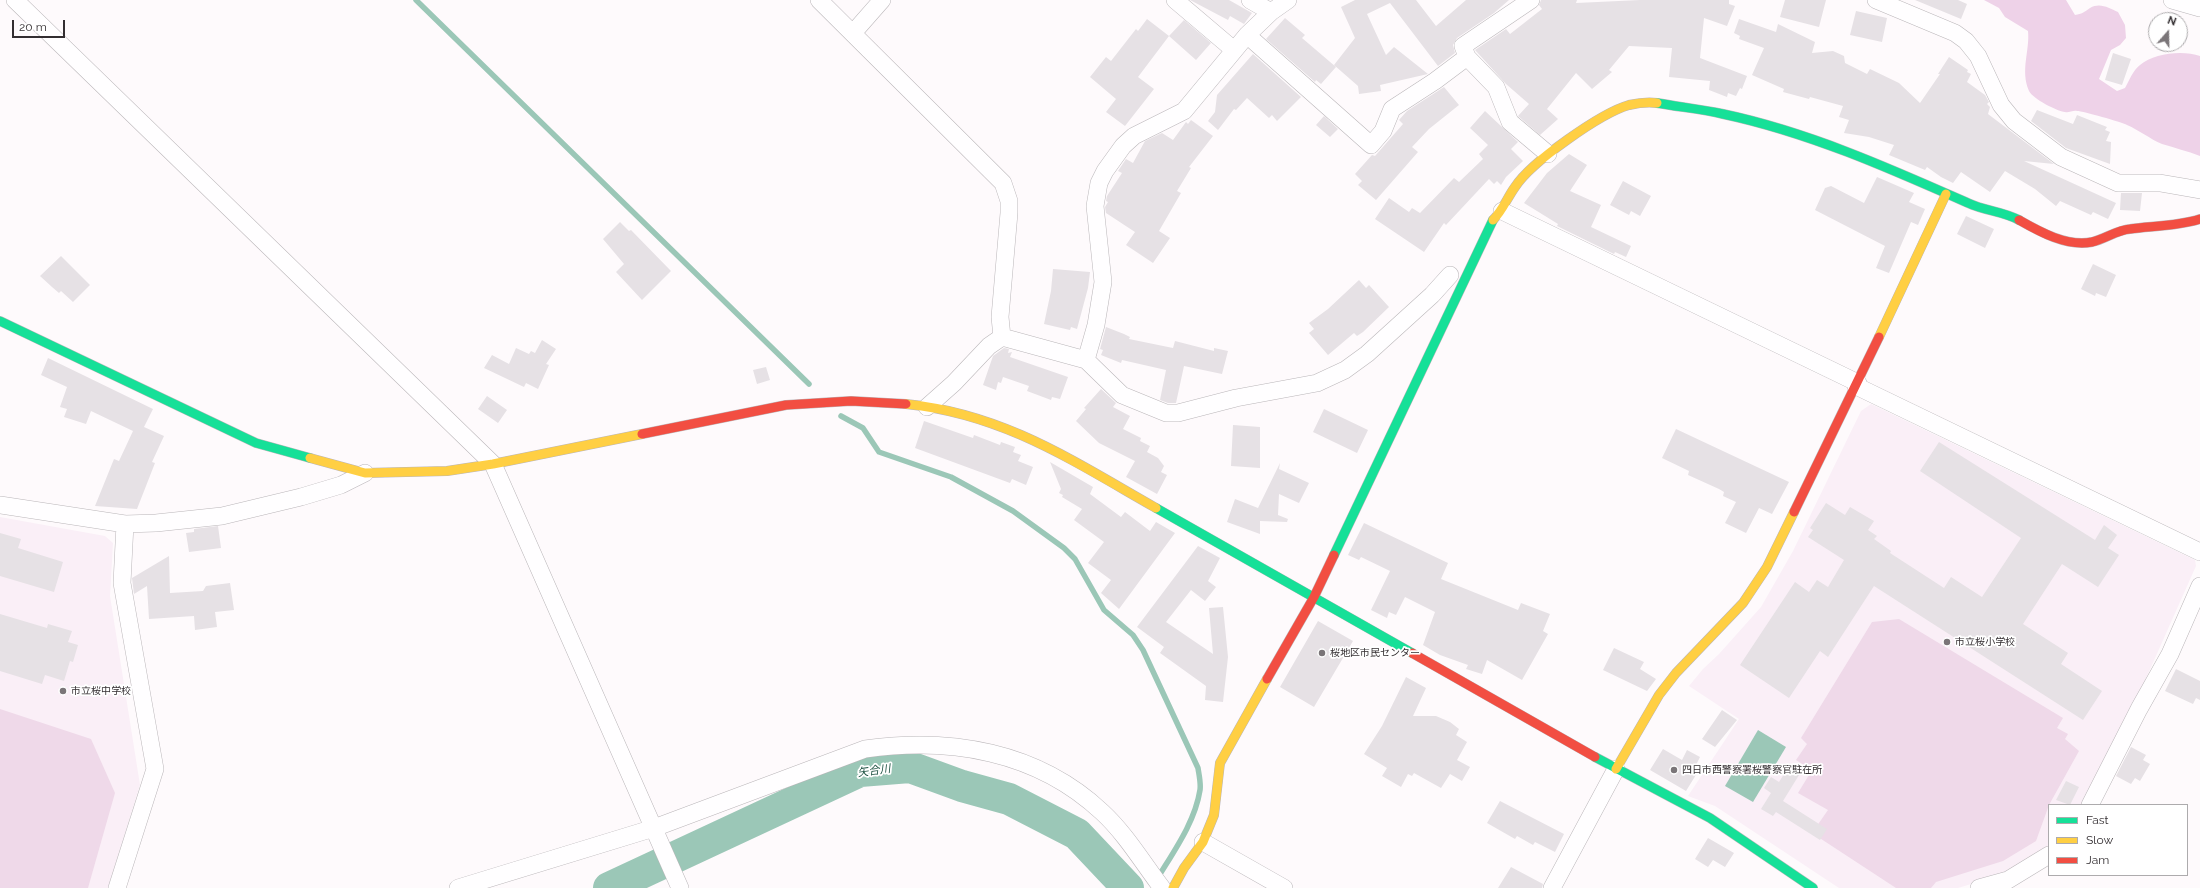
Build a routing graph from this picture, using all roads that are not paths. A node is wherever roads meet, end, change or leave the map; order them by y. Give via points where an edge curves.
1 (15, 0) edge
2 (819, 0) edge
3 (882, 0) edge
4 (1175, 0) edge
5 (1250, 0) edge
6 (1288, 0) edge
7 (1531, 0) edge
8 (1876, 0) edge
9 (2172, 0) edge
10 (2200, 8) edge
11 (1271, 12) junction
12 (853, 33) junction
13 (1247, 35) junction
14 (1234, 50) junction
15 (1467, 57) junction
16 (1548, 154) junction
17 (2200, 190) edge
18 (1946, 194) junction
19 (1502, 211) junction
20 (2200, 219) edge
21 (1450, 275) dead end
22 (0, 321) edge
23 (1002, 337) junction
24 (1086, 360) junction
25 (1857, 385) junction
26 (927, 407) junction
27 (493, 464) junction
28 (365, 473) junction
29 (0, 505) edge
30 (125, 524) junction
31 (2200, 552) edge
32 (2200, 586) edge
33 (1314, 597) junction
34 (1616, 770) junction
35 (2091, 804) edge
36 (656, 833) junction
37 (1203, 842) junction
38 (2048, 856) edge
39 (117, 888) edge
40 (458, 888) edge
41 (679, 888) edge
42 (1162, 888) edge
43 (1173, 888) edge
44 (1284, 888) edge
45 (1552, 888) edge
46 (1813, 888) edge
47 (1979, 888) edge

1 - 27 street
2 - 12 street
3 - 12 street
4 - 14 street
5 - 11 street
6 - 11 street
7 - 15 street via 1463,46
8 - 17 street via 1955,33 1966,41 1985,69 2001,105 2014,121 2061,157 2118,182 2160,183
9 - 10 street
11 - 13 street
12 - 23 street via 1003,183 1009,202 1009,213 1000,317
13 - 14 street
13 - 15 street via 1371,145 1383,131 1392,109
14 - 24 street via 1184,111 1134,136 1123,146 1099,183 1095,217 1103,282 1096,325
15 - 16 street via 1496,87 1510,122
16 - 18 street via 1593,123 1629,105 1651,102 1723,114 1778,129 1889,168
16 - 19 street via 1515,186
18 - 20 street via 1974,206 2006,213 2040,232 2078,242 2091,242 2127,229 2188,223
18 - 25 street
19 - 25 street
19 - 33 street via 1492,221
21 - 24 street via 1432,295 1367,354 1345,370 1317,383 1236,398 1178,413 1166,413 1122,395
22 - 28 street via 256,443
23 - 24 street
23 - 26 street via 989,346
25 - 31 street
25 - 34 street via 1768,567 1743,603 1676,673 1659,695
26 - 27 street via 841,401 786,405
26 - 33 street via 984,419 1034,440
27 - 28 street via 447,470
27 - 36 street
28 - 30 street via 341,485 222,516
29 - 30 street
30 - 39 street via 122,583 155,769
32 - 35 street via 2170,654
33 - 34 street
33 - 37 street via 1220,763 1214,815
34 - 45 street
34 - 46 street via 1710,818
36 - 40 street
36 - 41 street
36 - 42 street via 865,749 893,745 974,748 1006,756 1060,780 1103,813
37 - 43 street
37 - 44 street
38 - 47 street via 2008,880

